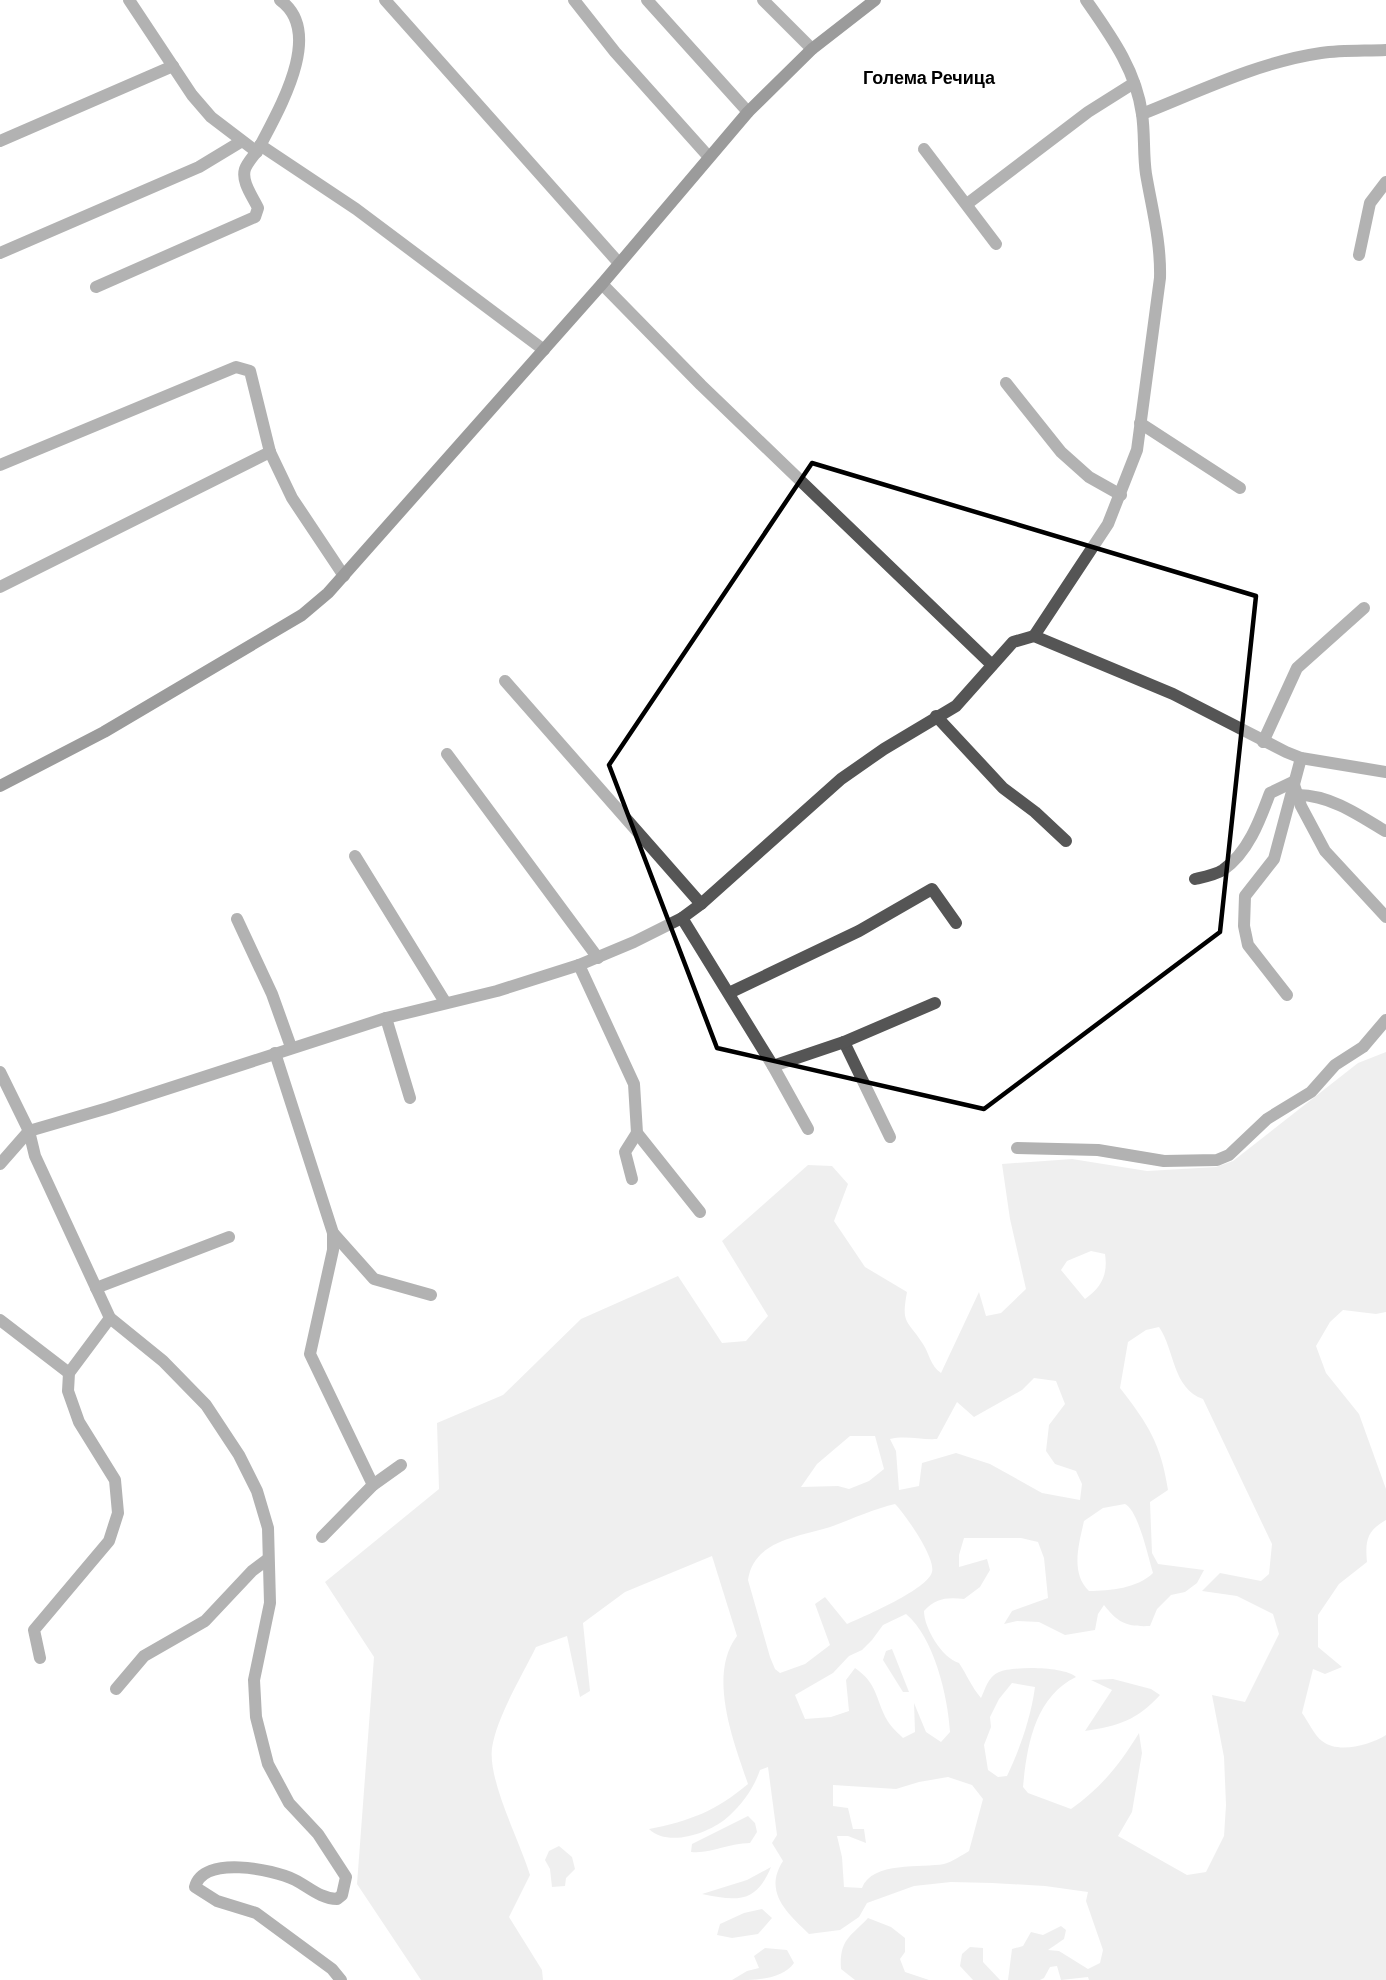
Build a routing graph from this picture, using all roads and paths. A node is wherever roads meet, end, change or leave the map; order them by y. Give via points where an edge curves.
1 (129, 0) edge
2 (279, 0) edge
3 (385, 0) edge
4 (574, 0) edge
5 (647, 0) edge
6 (764, 0) edge
7 (875, 0) edge
8 (1086, 0) edge
9 (294, 4) edge
10 (812, 49) junction
11 (1386, 50) edge
12 (173, 66) junction
13 (1134, 83) junction
14 (748, 112) junction
15 (1142, 114) junction
16 (0, 141) edge
17 (242, 141) junction
18 (259, 149) junction
19 (924, 149) dead end
20 (708, 156) junction
21 (1386, 182) edge
22 (967, 204) junction
23 (996, 243) dead end
24 (0, 253) edge
25 (1359, 255) dead end
26 (618, 262) junction
27 (602, 284) junction
28 (96, 286) dead end
29 (544, 350) junction
30 (1006, 383) dead end
31 (1140, 423) junction
32 (270, 452) junction
33 (0, 465) edge
34 (1240, 488) dead end
35 (1121, 495) junction
36 (344, 576) junction
37 (0, 587) edge
38 (1364, 608) dead end
39 (1034, 636) junction
40 (992, 664) junction
41 (506, 681) dead end
42 (936, 716) junction
43 (1263, 742) junction
44 (447, 754) dead end
45 (1301, 758) junction
46 (1386, 772) edge
47 (1293, 782) junction
48 (0, 786) edge
49 (1298, 795) junction
50 (1385, 831) edge
51 (1066, 841) dead end
52 (355, 856) dead end
53 (1195, 879) dead end
54 (701, 904) junction
55 (1386, 917) edge
56 (682, 918) junction
57 (237, 919) dead end
58 (956, 923) dead end
59 (598, 958) junction
60 (579, 965) junction
61 (729, 993) junction
62 (1287, 995) dead end
63 (445, 1002) junction
64 (935, 1004) dead end
65 (386, 1018) junction
66 (1386, 1020) edge
67 (844, 1042) junction
68 (291, 1047) junction
69 (275, 1053) junction
70 (773, 1066) junction
71 (0, 1072) edge
72 (410, 1098) dead end
73 (808, 1129) dead end
74 (29, 1131) junction
75 (637, 1133) junction
76 (890, 1137) dead end
77 (1017, 1148) dead end
78 (0, 1164) edge
79 (632, 1179) dead end
80 (700, 1212) dead end
81 (333, 1233) junction
82 (229, 1237) dead end
83 (96, 1287) junction
84 (431, 1295) dead end
85 (110, 1318) junction
86 (0, 1320) edge
87 (69, 1373) junction
88 (401, 1465) dead end
89 (373, 1485) junction
90 (322, 1537) dead end
91 (268, 1558) junction
92 (40, 1658) dead end
93 (116, 1689) dead end
94 (341, 1980) edge

1 - 12 street
2 - 9 street
3 - 26 street
4 - 20 street
5 - 14 street
6 - 10 street
7 - 10 main road
8 - 13 street via 1123,54
9 - 18 street via 300,48 297,65
10 - 14 main road
11 - 15 street via 1322,53 1268,66
12 - 16 street
12 - 17 street via 211,117
13 - 15 street
13 - 22 street via 1088,112
14 - 20 main road
15 - 31 street via 1146,172 1161,252
17 - 18 street
17 - 24 street via 199,167
18 - 28 street via 245,170 244,180 258,208 255,217
18 - 29 street via 356,209
19 - 22 street
20 - 26 main road
21 - 25 street via 1370,203
22 - 23 street
26 - 27 main road
27 - 29 main road
27 - 40 street via 701,385
29 - 36 main road
30 - 35 street via 1061,452 1089,477
31 - 34 street
31 - 35 street via 1137,450
32 - 33 street via 250,370 236,367
32 - 36 street via 292,498
32 - 37 street
35 - 39 street via 1108,524
36 - 48 main road via 302,615 104,732
38 - 43 street via 1297,668
39 - 40 street via 1013,642
39 - 43 street via 1173,694
40 - 42 street via 956,706
41 - 54 street
42 - 51 street via 1003,788
42 - 54 street via 841,779
43 - 45 street
44 - 59 street
45 - 46 street
45 - 47 street
47 - 49 street
47 - 53 street via 1270,793 1240,854 1222,871
47 - 62 street via 1274,859 1245,896 1244,916 1248,945
49 - 50 street via 1314,795 1335,803
49 - 55 street via 1325,851
52 - 63 street
54 - 56 street
56 - 59 street
56 - 61 street
57 - 68 street via 272,994
58 - 61 street via 932,889 859,931
59 - 60 street
60 - 63 street via 497,991
60 - 75 street via 634,1084
61 - 70 street
63 - 65 street
64 - 67 street
65 - 68 street
65 - 72 street
66 - 77 street via 1363,1047 1335,1065 1311,1092 1267,1119 1229,1155 1217,1160 1164,1161 1098,1149
67 - 70 street
67 - 76 street
68 - 69 street
69 - 74 street
69 - 81 street
70 - 73 street
71 - 74 street
74 - 78 street
74 - 83 street via 35,1156
75 - 79 street via 625,1152
75 - 80 street
81 - 84 street via 374,1279
81 - 89 street via 333,1250 310,1354
82 - 83 street
83 - 85 street
85 - 87 street
85 - 91 street via 163,1361 206,1405 257,1491 268,1528
86 - 87 street
87 - 92 street via 68,1392 79,1422 115,1480 118,1513 109,1541 34,1630
88 - 89 street
89 - 90 street
91 - 93 street via 205,1621 144,1656
91 - 94 street via 270,1603 254,1680 256,1717 267,1764 289,1803 335,1857 346,1877 346,1886 337,1899 328,1899 294,1880 237,1868 210,1869 197,1878 195,1887 217,1900 256,1913 332,1969

